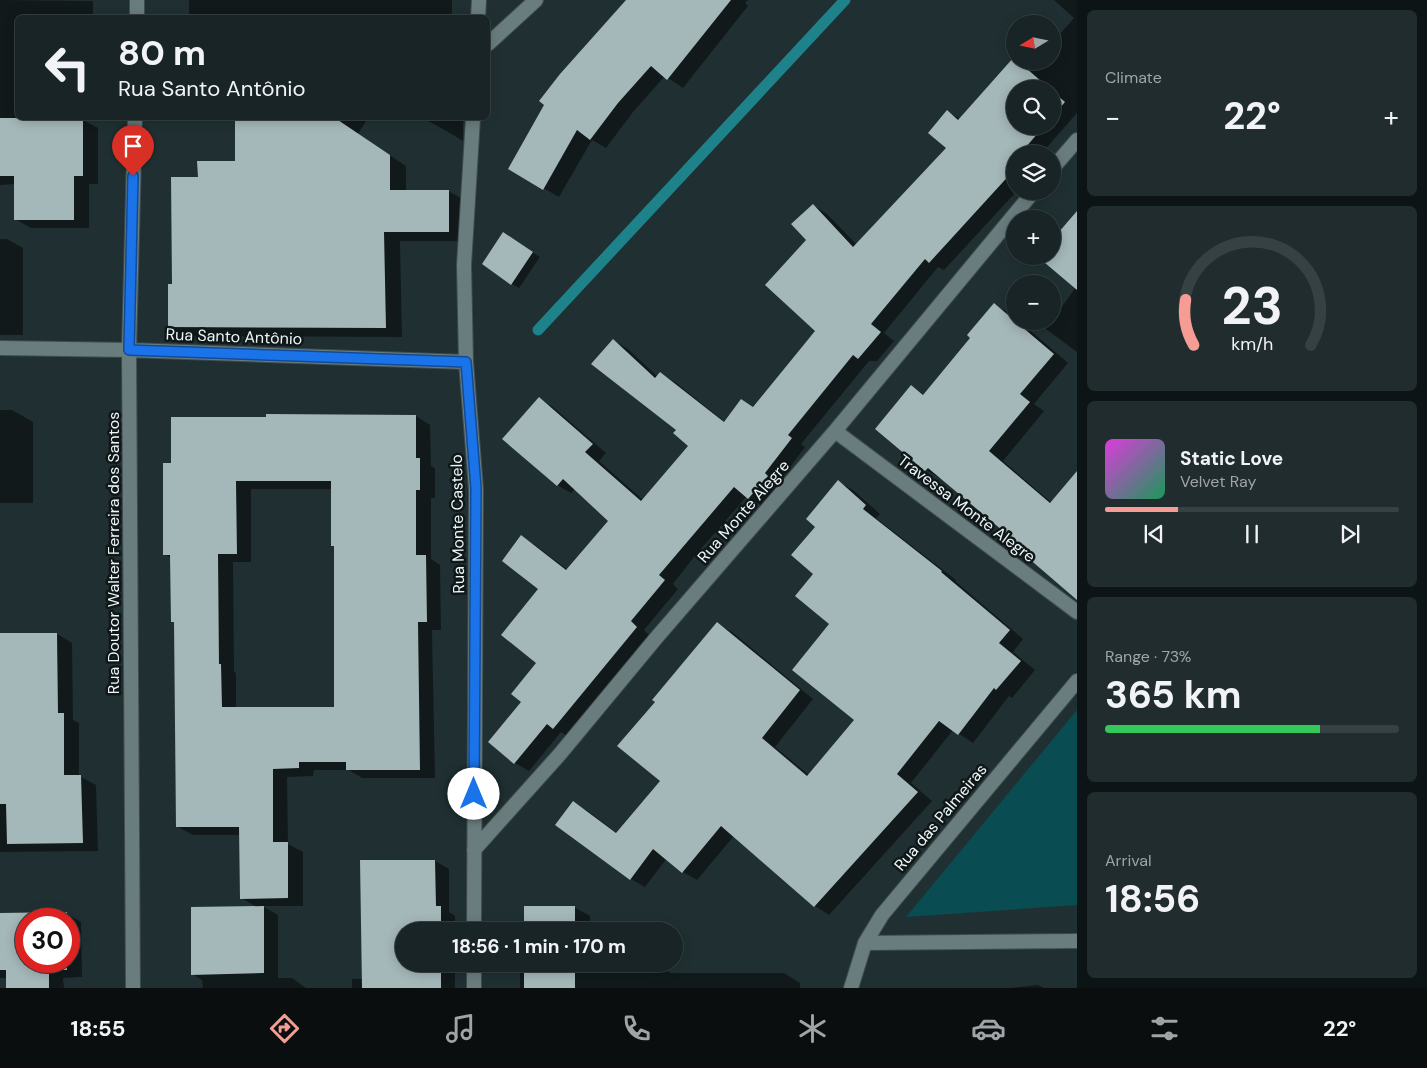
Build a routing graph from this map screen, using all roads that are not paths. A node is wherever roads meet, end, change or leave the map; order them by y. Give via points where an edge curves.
1 (137, 0) edge
2 (479, 0) edge
3 (536, 0) edge
4 (137, 15) edge
5 (478, 15) edge
6 (490, 42) edge
7 (135, 120) edge
8 (473, 120) edge
9 (1077, 140) edge
10 (1061, 159) edge
11 (1027, 200) edge
12 (0, 348) edge
13 (129, 350) junction
14 (466, 362) junction
15 (836, 431) junction
16 (1077, 612) edge
17 (1077, 681) edge
18 (474, 850) junction
19 (474, 922) edge
20 (1077, 942) edge
21 (865, 943) junction
22 (474, 972) edge
23 (133, 988) edge
24 (474, 988) edge
25 (851, 988) edge

1 - 4 street
2 - 5 street
3 - 6 street
7 - 13 street, Rua Doutor Walter Ferreira dos Santos
8 - 14 street, Rua Monte Castelo via 464,265
9 - 10 street
11 - 15 street, Rua Monte Alegre
12 - 13 street, Rua Santo Antônio
13 - 14 street, Rua Santo Antônio
13 - 23 street, Rua Doutor Walter Ferreira dos Santos
14 - 18 street, Rua Monte Castelo via 476,488
15 - 16 street, Travessa Monte Alegre
15 - 18 street, Rua Monte Alegre
17 - 21 street, Rua das Palmeiras via 882,915
18 - 19 street, Rua Monte Castelo
20 - 21 street
21 - 25 street, Rua das Palmeiras
22 - 24 street

